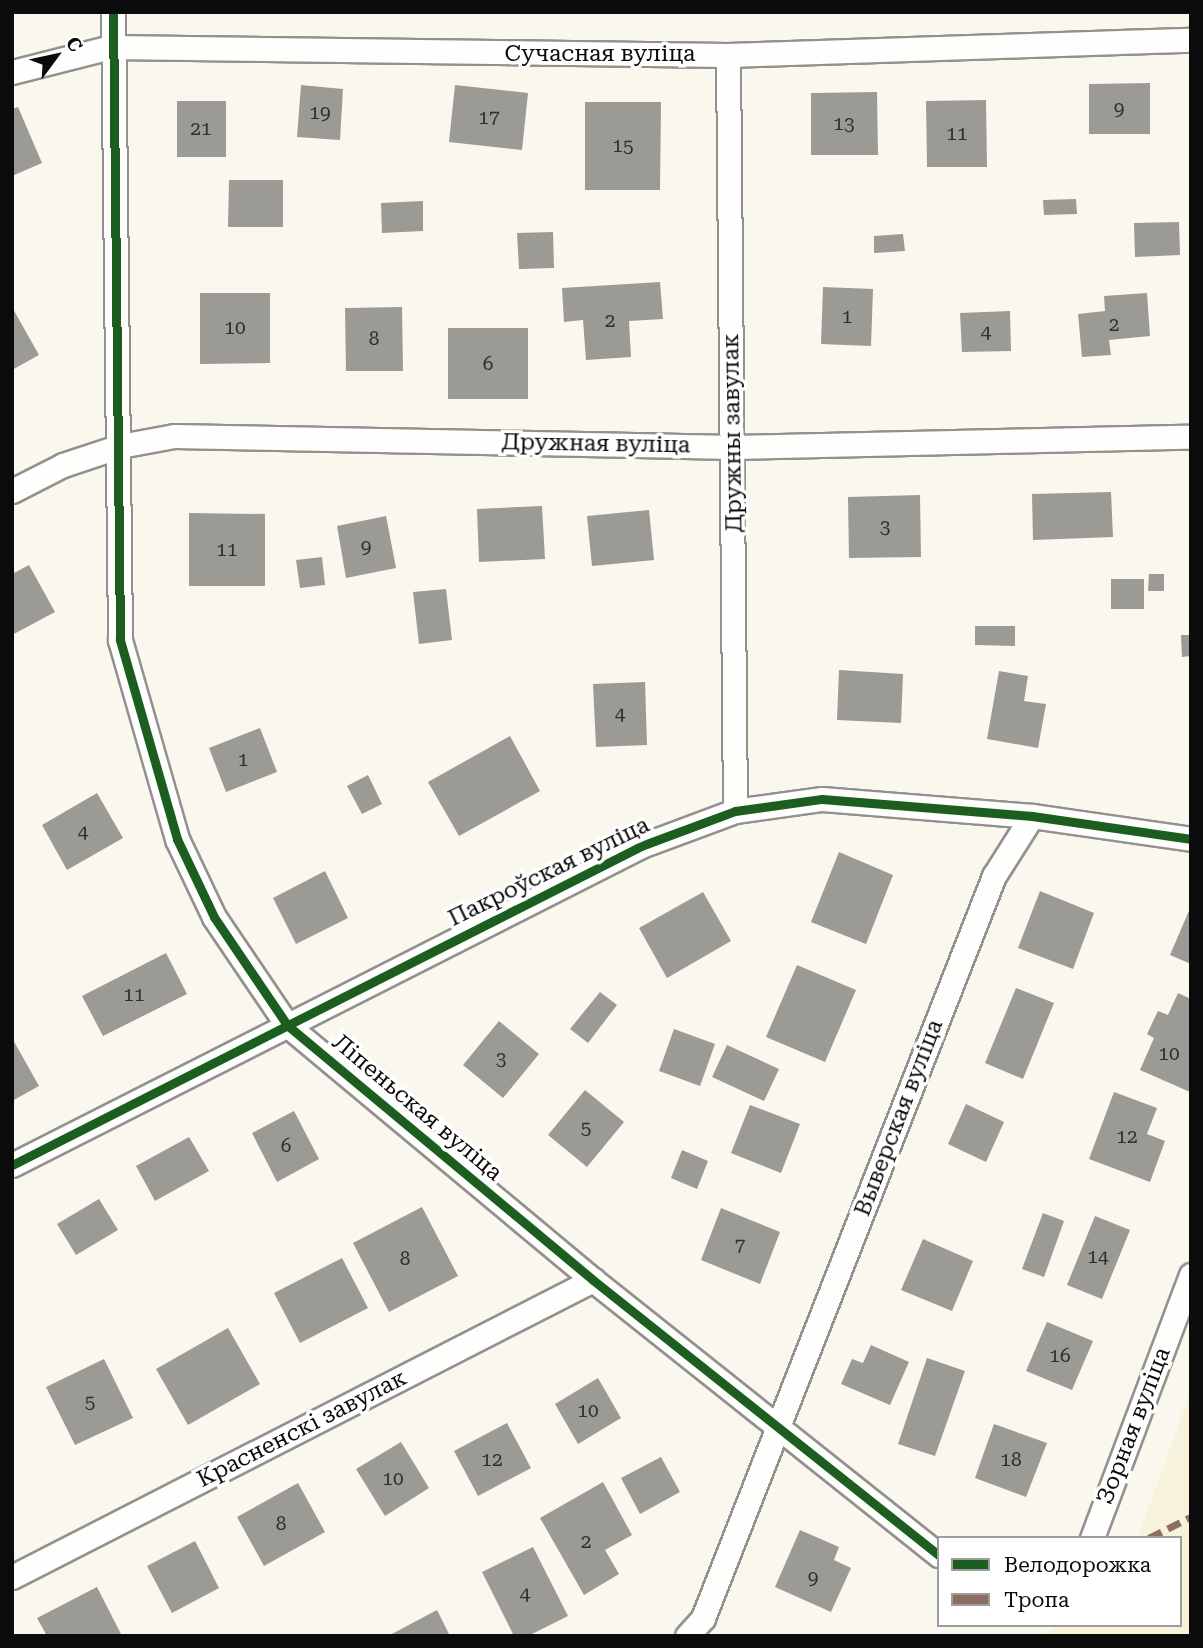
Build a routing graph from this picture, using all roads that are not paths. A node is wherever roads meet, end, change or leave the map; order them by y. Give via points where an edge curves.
1 (113, 12) edge
2 (1191, 40) edge
3 (111, 47) junction
4 (728, 55) junction
5 (12, 72) edge
6 (1191, 437) edge
7 (120, 446) junction
8 (734, 447) junction
9 (12, 491) edge
10 (735, 811) junction
11 (1032, 816) junction
12 (1191, 839) edge
13 (287, 1025) junction
14 (12, 1165) edge
15 (1191, 1275) edge
16 (593, 1280) junction
17 (779, 1426) junction
18 (1093, 1536) edge
19 (937, 1553) edge
20 (12, 1577) edge
21 (687, 1636) edge

1 - 3 street, Ліпеньская вуліца
2 - 4 street, Сучасная вуліца
3 - 4 street, Сучасная вуліца
3 - 5 street, Сучасная вуліца
3 - 7 street, Ліпеньская вуліца
4 - 8 street, Дружны завулак
6 - 8 street, Дружная вуліца
7 - 8 street, Дружная вуліца via 174,436
7 - 9 street, Дружная вуліца via 63,465
7 - 13 street, Ліпеньская вуліца via 120,640 127,667 177,839 214,917
8 - 10 street, Дружны завулак
10 - 11 street, Пакроўская вуліца via 822,799
10 - 13 street, Пакроўская вуліца via 641,846
11 - 12 street, Пакроўская вуліца
11 - 17 street, Выверская вуліца via 994,876
13 - 14 street, Пакроўская вуліца
13 - 16 street, Ліпеньская вуліца
15 - 18 street, Зорная вуліца
16 - 17 street, Ліпеньская вуліца
16 - 20 street, Красненскі завулак
17 - 19 street, Ліпеньская вуліца
17 - 21 street, Выверская вуліца via 703,1618

